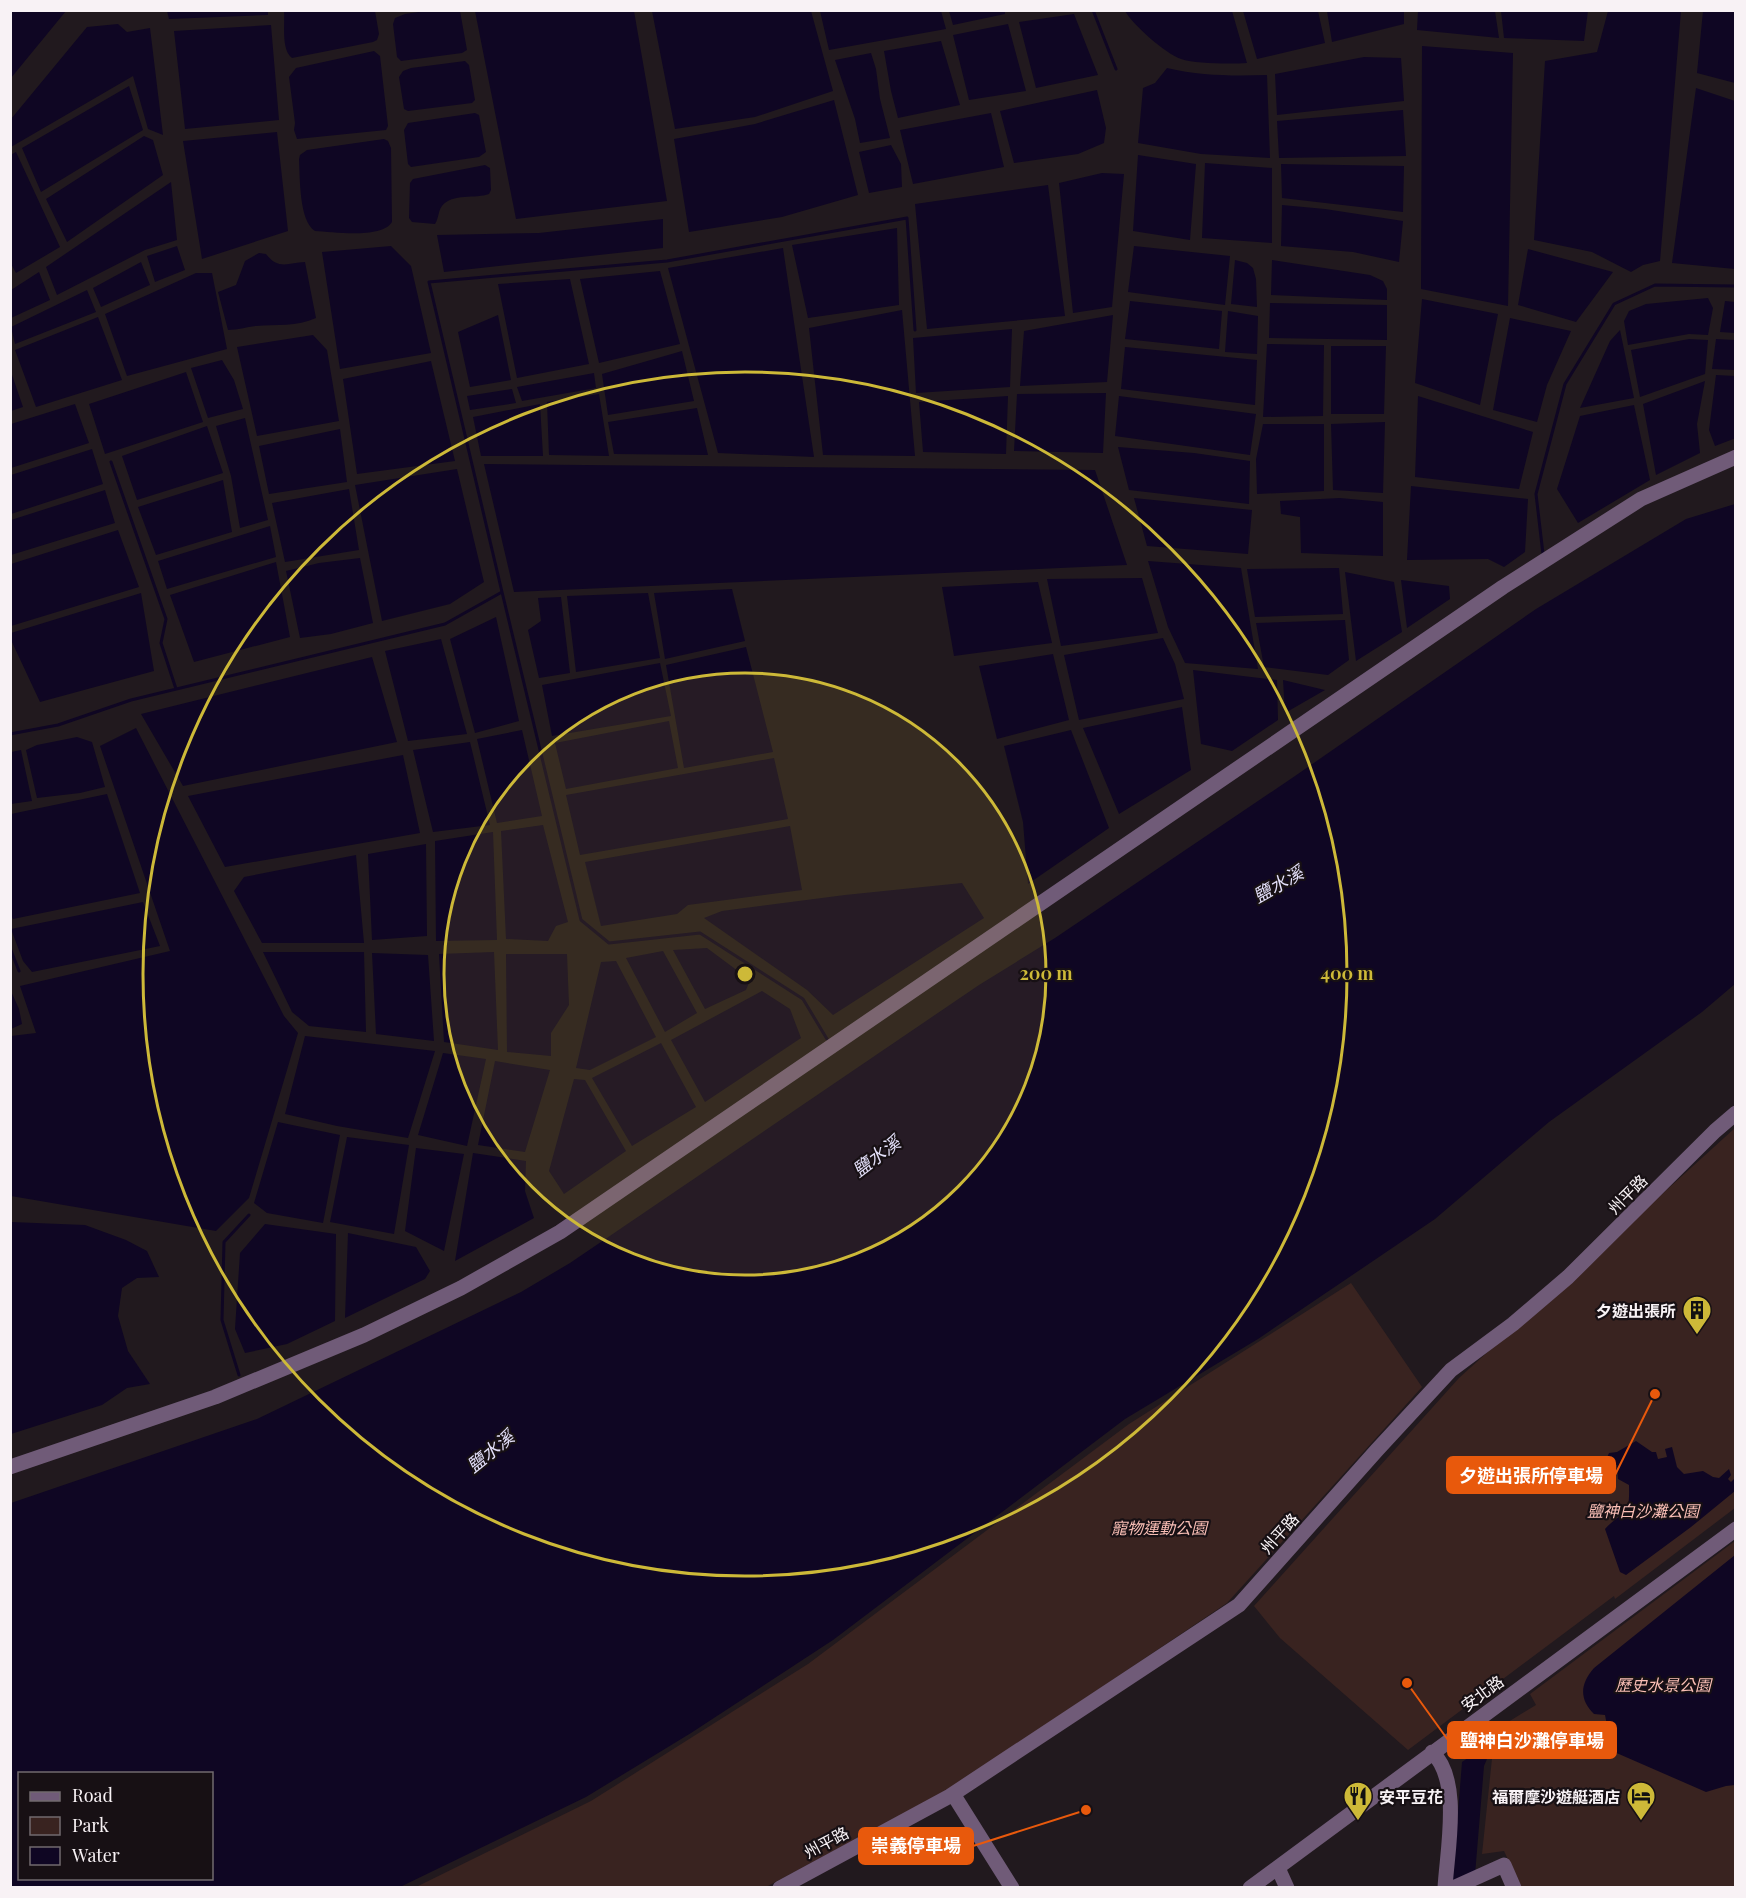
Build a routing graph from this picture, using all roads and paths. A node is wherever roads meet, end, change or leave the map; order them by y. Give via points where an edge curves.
1 (1736, 457) edge
2 (1736, 1113) edge
3 (10, 1467) edge
4 (1736, 1529) edge
5 (1432, 1752) junction
6 (953, 1794) junction
7 (1278, 1868) junction
8 (780, 1887) edge
9 (1012, 1887) edge
10 (1250, 1887) edge
11 (1287, 1887) edge
12 (1445, 1887) edge
13 (1453, 1887) edge
14 (1514, 1887) edge

1 - 3 street via 1641,499 1503,587 560,1232 461,1288 364,1335 215,1397
2 - 6 street, 州平路 via 1568,1278 1451,1370 1239,1605
4 - 5 street, 安北路
5 - 7 street, 安北路
5 - 12 street via 1438,1757 1449,1789
6 - 8 street, 州平路
6 - 9 street
7 - 10 street, 安北路
7 - 11 street
13 - 14 street via 1504,1865

